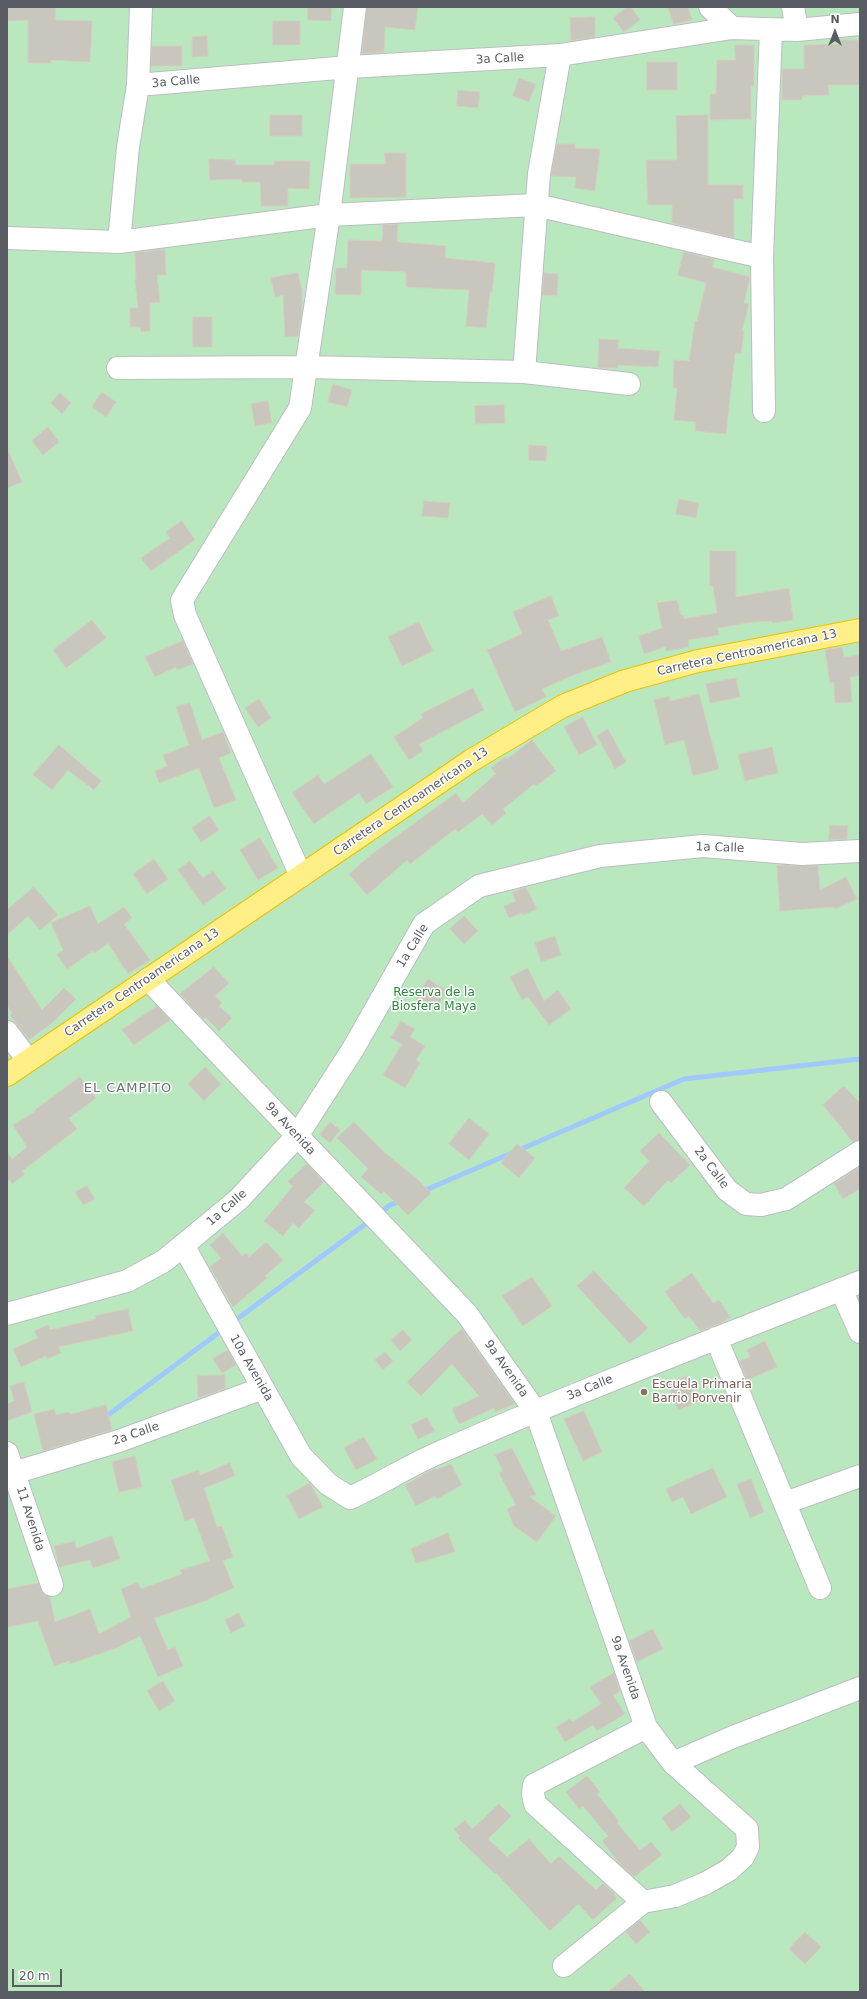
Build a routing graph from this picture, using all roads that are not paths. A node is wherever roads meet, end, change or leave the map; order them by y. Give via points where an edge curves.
1 (141, 7) edge
2 (355, 7) edge
3 (710, 7) edge
4 (793, 7) edge
5 (860, 24) edge
6 (732, 28) junction
7 (771, 30) junction
8 (798, 30) junction
9 (560, 55) junction
10 (349, 67) junction
11 (138, 85) junction
12 (536, 205) junction
13 (329, 215) junction
14 (7, 238) edge
15 (119, 242) junction
16 (762, 258) junction
17 (306, 367) junction
18 (118, 368) dead end
19 (524, 372) junction
20 (629, 384) dead end
21 (764, 411) dead end
22 (860, 630) edge
23 (860, 851) edge
24 (301, 876) junction
25 (148, 979) junction
26 (7, 1032) edge
27 (28, 1060) junction
28 (7, 1075) edge
29 (661, 1102) dead end
30 (296, 1136) junction
31 (860, 1152) edge
32 (183, 1245) junction
33 (851, 1286) edge
34 (7, 1314) edge
35 (860, 1332) edge
36 (716, 1338) junction
37 (263, 1388) junction
38 (536, 1412) junction
39 (10, 1467) edge
40 (860, 1476) edge
41 (328, 1484) joint
42 (785, 1503) junction
43 (52, 1585) dead end
44 (820, 1588) dead end
45 (860, 1688) edge
46 (646, 1727) junction
47 (673, 1763) junction
48 (643, 1902) junction
49 (564, 1966) dead end

1 - 11 street
2 - 10 street
3 - 6 street
4 - 8 street
5 - 8 street, 3a Calle
6 - 7 street, 3a Calle
6 - 9 street, 3a Calle
7 - 8 street, 3a Calle
7 - 16 street
9 - 10 street, 3a Calle
9 - 12 street
10 - 11 street, 3a Calle
10 - 13 street
11 - 15 street via 128,147
12 - 13 street
12 - 16 street
12 - 19 street
13 - 15 street
13 - 17 street
14 - 15 street
16 - 21 street
17 - 18 street
17 - 19 street
17 - 24 street via 300,408 182,600 185,615
19 - 20 street
22 - 24 highway, Carretera Centroamericana 13 via 698,661 625,681 563,706 472,760
23 - 30 street, 1a Calle via 802,854 703,846 600,856 479,886 424,924 353,1049
24 - 25 highway, Carretera Centroamericana 13
25 - 27 highway, Carretera Centroamericana 13
25 - 30 street, 9a Avenida
26 - 27 street
27 - 28 highway, Carretera Centroamericana 13
29 - 31 street, 2a Calle via 727,1190 746,1204 761,1205 786,1199
30 - 32 street, 1a Calle via 239,1199
30 - 38 street, 9a Avenida via 467,1314
32 - 34 street, 1a Calle via 164,1261 127,1281
32 - 37 street, 10a Avenida
33 - 35 street
33 - 36 street, 3a Calle
36 - 38 street, 3a Calle
36 - 42 street
37 - 39 street, 2a Calle via 118,1440
37 - 41 street, 10a Avenida via 301,1456
38 - 41 street, 3a Calle via 434,1454 350,1498
38 - 46 street, 9a Avenida
39 - 43 street, 11 Avenida
40 - 42 street
42 - 44 street
45 - 47 street
46 - 47 street, 9a Avenida
46 - 48 street via 534,1785 533,1794 535,1804
47 - 48 street, 9a Avenida via 747,1829 748,1847 743,1857 729,1870 706,1883 675,1896
48 - 49 street

